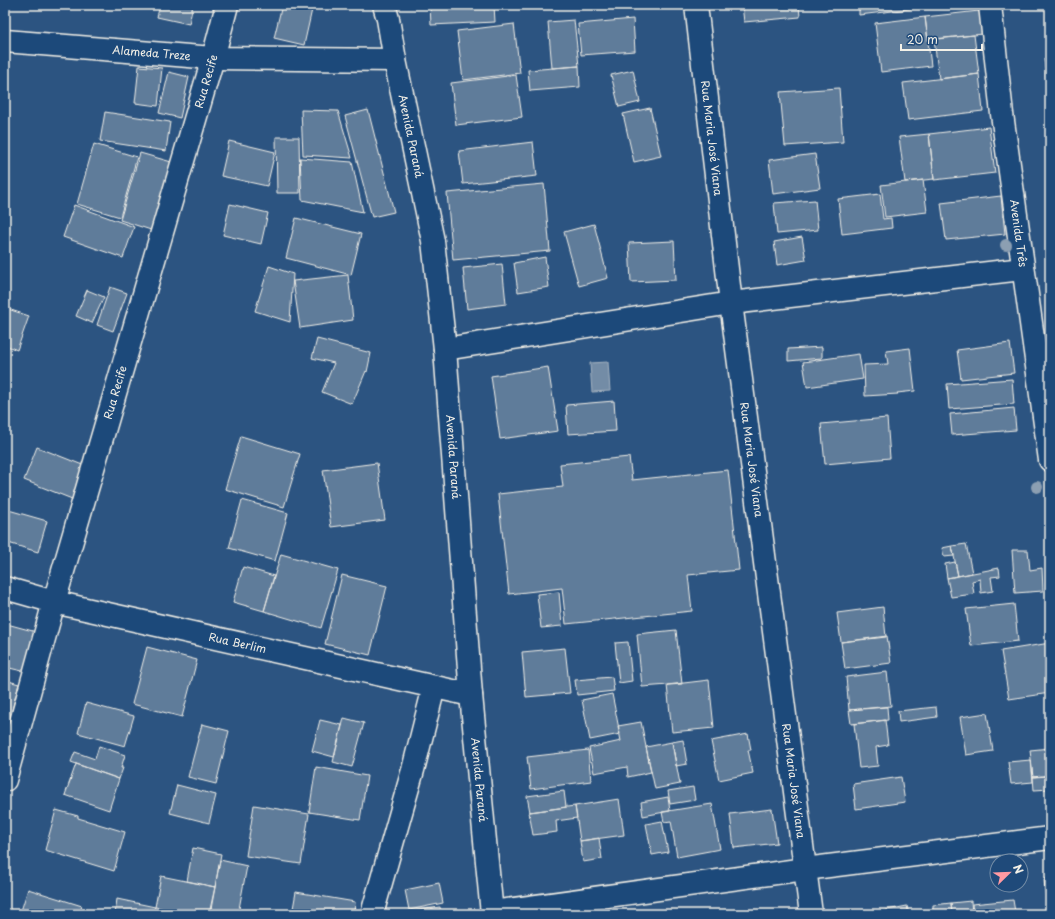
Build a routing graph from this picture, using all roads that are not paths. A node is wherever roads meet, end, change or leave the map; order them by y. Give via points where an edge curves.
1 (227, 5) edge
2 (384, 5) edge
3 (696, 5) edge
4 (990, 5) edge
5 (5, 41) edge
6 (213, 58) junction
7 (395, 60) junction
8 (1023, 269) junction
9 (731, 303) junction
10 (445, 349) junction
11 (1050, 460) edge
12 (5, 588) edge
13 (54, 602) junction
14 (434, 687) junction
15 (471, 695) junction
16 (5, 780) edge
17 (1050, 838) edge
18 (805, 869) junction
19 (492, 913) edge
20 (372, 914) edge
21 (811, 914) edge

1 - 6 street, Rua Recife
2 - 7 street, Avenida Paraná
3 - 9 street, Rua Maria José Viana
4 - 8 street, Avenida Três
5 - 6 street, Alameda Treze
6 - 7 street, Alameda Treze
6 - 13 street, Rua Recife
7 - 10 street, Avenida Paraná via 432,240
8 - 9 street
8 - 11 street, Avenida Três
9 - 10 street
9 - 18 street, Rua Maria José Viana
10 - 15 street, Avenida Paraná
12 - 13 street, Rua Berlim
13 - 14 street, Rua Berlim
13 - 16 street, Rua Recife
14 - 15 street, Rua Berlim
14 - 20 street
15 - 19 street, Avenida Paraná
17 - 18 street
18 - 19 street
18 - 21 street, Rua Maria José Viana

